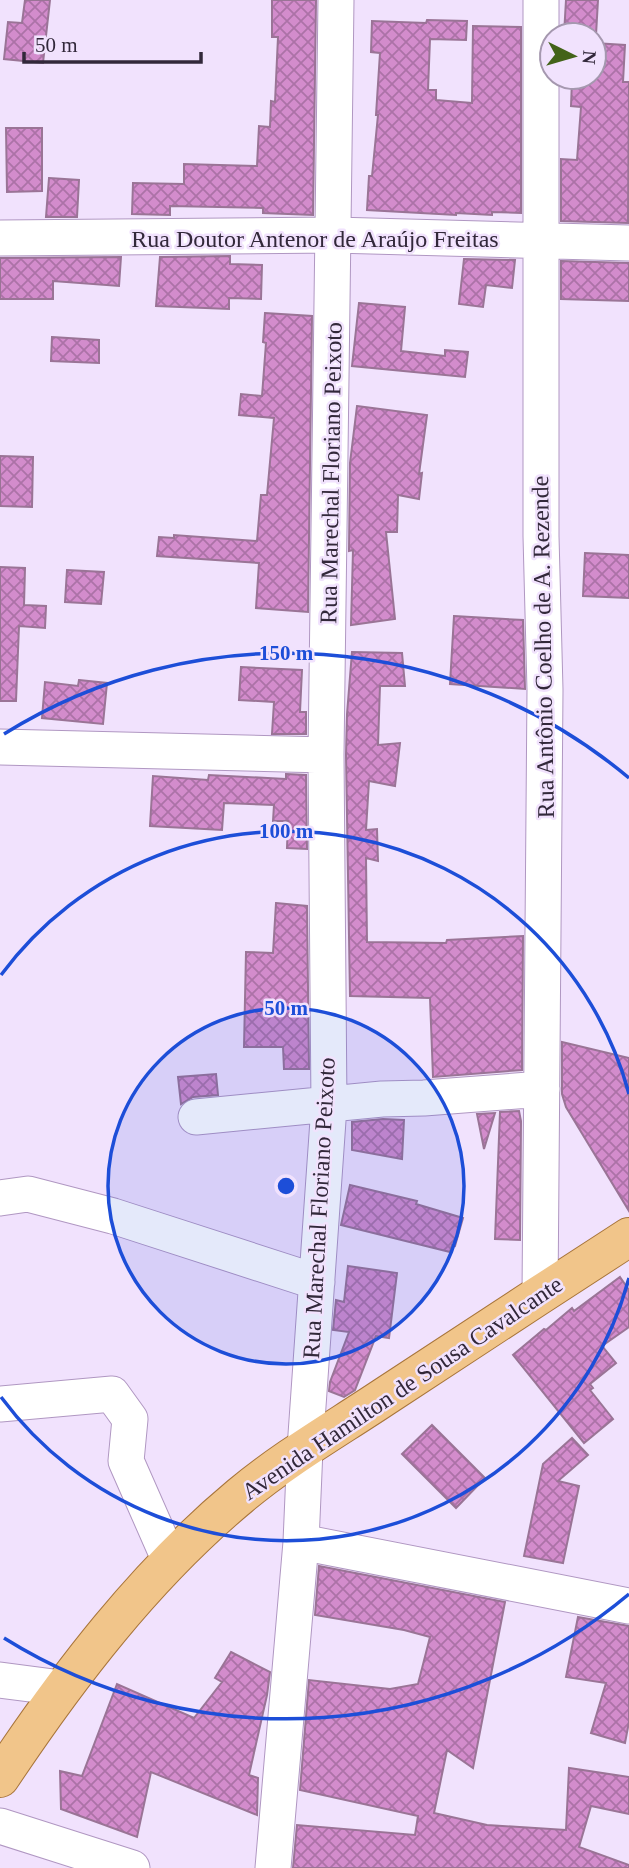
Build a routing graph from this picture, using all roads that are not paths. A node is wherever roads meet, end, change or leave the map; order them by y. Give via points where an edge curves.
1 (336, 0) edge
2 (541, 0) edge
3 (334, 235) junction
4 (0, 238) edge
5 (541, 241) junction
6 (629, 243) edge
7 (0, 747) edge
8 (326, 755) junction
9 (542, 1088) junction
10 (329, 1105) junction
11 (196, 1117) dead end
12 (0, 1198) edge
13 (629, 1237) edge
14 (317, 1282) junction
15 (540, 1295) junction
16 (0, 1404) edge
17 (305, 1449) junction
18 (301, 1542) junction
19 (170, 1561) junction
20 (629, 1606) edge
21 (0, 1679) edge
22 (61, 1688) junction
23 (0, 1779) edge
24 (0, 1826) edge
25 (132, 1868) edge
26 (273, 1868) edge

1 - 3 street, Rua Marechal Floriano Peixoto
2 - 5 street, Rua Antônio Coelho de A. Rezende
3 - 4 street, Rua Doutor Antenor de Araújo Freitas
3 - 5 street, Rua Doutor Antenor de Araújo Freitas
3 - 8 street, Rua Marechal Floriano Peixoto
5 - 6 street, Rua Doutor Antenor de Araújo Freitas
5 - 9 street, Rua Antônio Coelho de A. Rezende
7 - 8 street
8 - 10 street, Rua Marechal Floriano Peixoto
9 - 10 street
9 - 15 street, Rua Antônio Coelho de A. Rezende
10 - 11 street
10 - 14 street, Rua Marechal Floriano Peixoto
12 - 14 street via 28,1194 113,1216
13 - 15 main road, Avenida Hamilton de Sousa Cavalcante
14 - 17 street, Rua Marechal Floriano Peixoto
15 - 17 main road, Avenida Hamilton de Sousa Cavalcante
16 - 19 street via 112,1394 130,1419 126,1461
17 - 18 street, Rua Marechal Floriano Peixoto
17 - 19 main road, Avenida Hamilton de Sousa Cavalcante via 241,1495
18 - 20 street
18 - 26 street, Rua Marechal Floriano Peixoto
19 - 22 main road, Avenida Hamilton de Sousa Cavalcante
21 - 22 street
22 - 23 main road, Avenida Hamilton de Sousa Cavalcante
24 - 25 street

